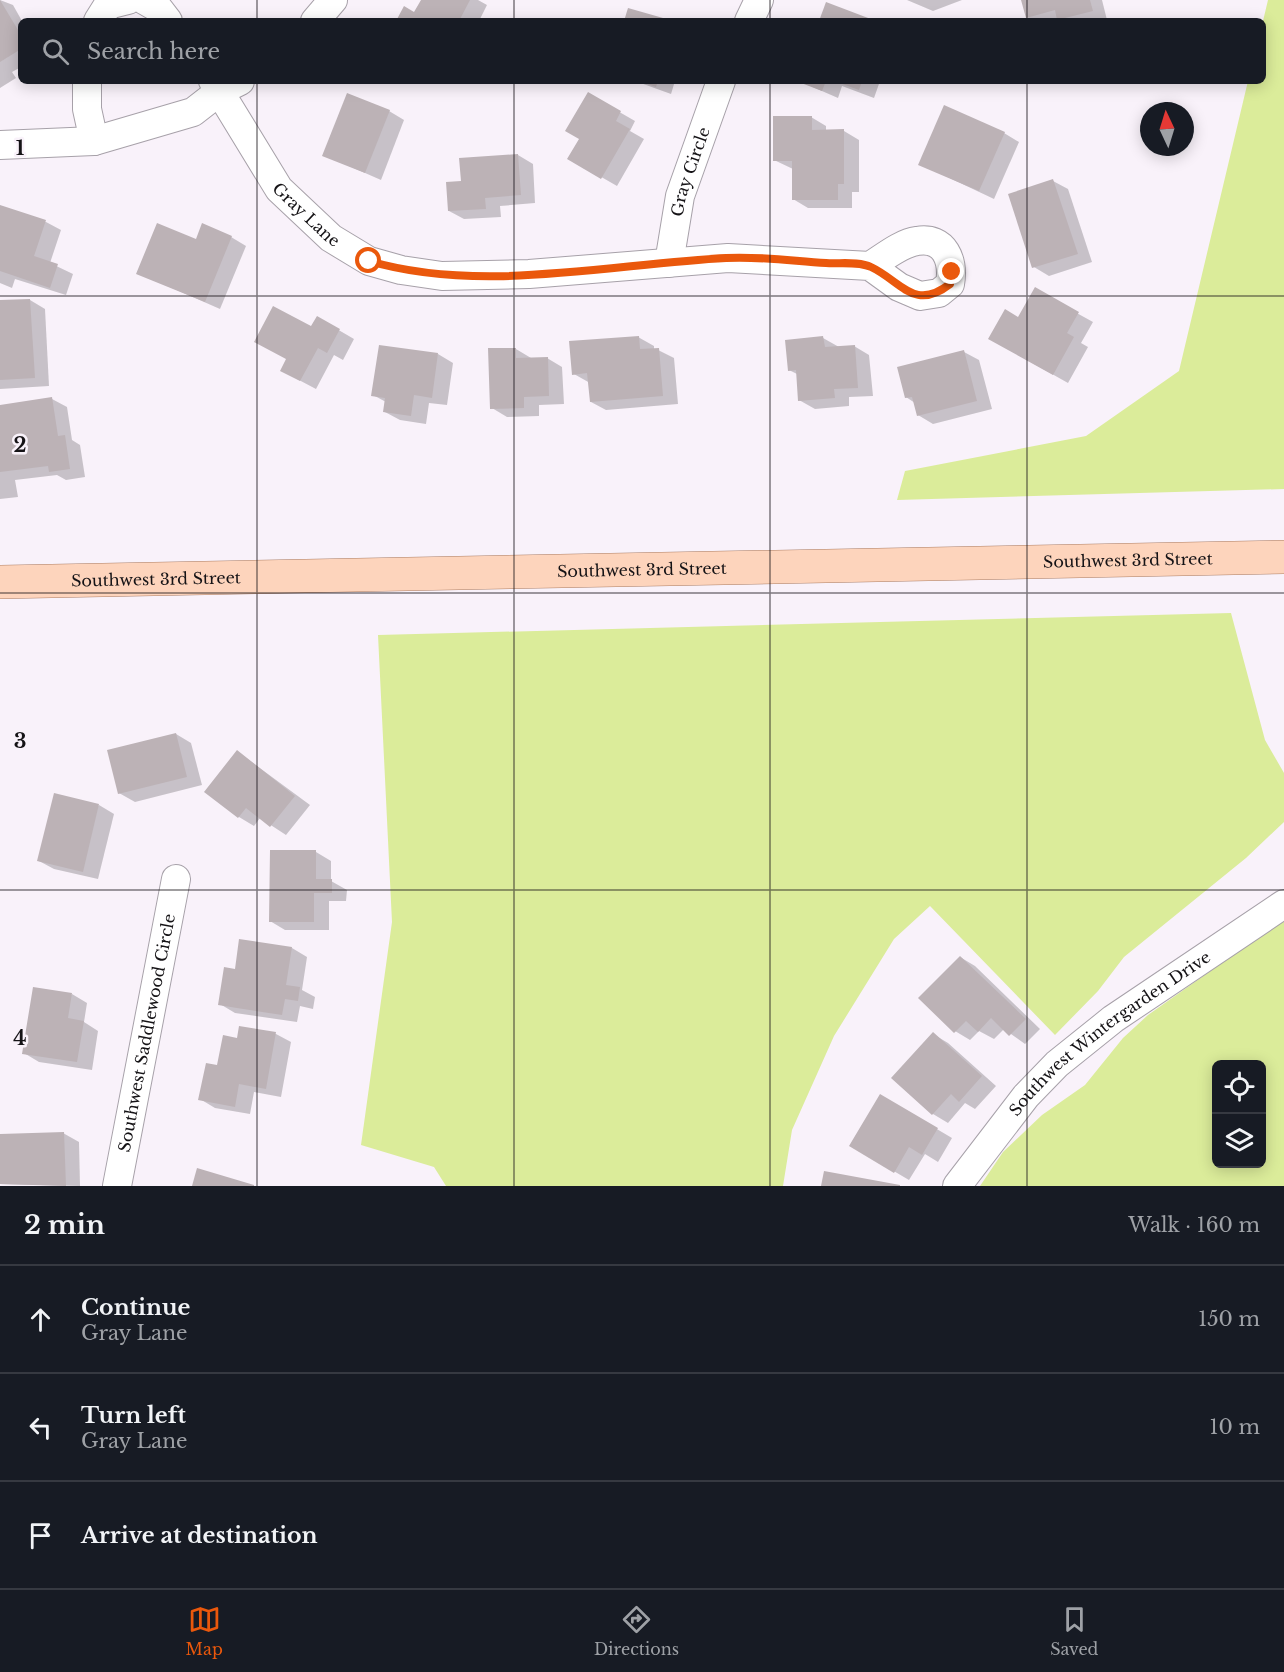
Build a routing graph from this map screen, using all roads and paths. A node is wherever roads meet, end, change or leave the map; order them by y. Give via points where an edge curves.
1 (128, 0) edge
2 (144, 0) edge
3 (333, 0) edge
4 (759, 0) edge
5 (100, 18) edge
6 (166, 18) edge
7 (318, 18) edge
8 (750, 18) edge
9 (87, 84) edge
10 (224, 84) edge
11 (720, 84) edge
12 (94, 141) junction
13 (0, 145) edge
14 (669, 263) junction
15 (870, 266) dead end
16 (1284, 557) edge
17 (0, 582) edge
18 (176, 879) dead end
19 (1284, 904) edge
20 (117, 1186) edge
21 (957, 1186) edge

1 - 5 street via 108,5
2 - 6 street
3 - 7 street
4 - 8 street
9 - 12 street via 87,110
10 - 12 street via 193,112
10 - 14 street, Gray Lane via 279,189 331,237 369,261 442,276
11 - 14 street, Gray Circle via 680,196
12 - 13 street
14 - 15 street, Gray Lane via 728,258
16 - 17 main road, Southwest 3rd Street
18 - 20 street, Southwest Saddlewood Circle
19 - 21 street, Southwest Wintergarden Drive via 1113,1019 1057,1064 1026,1096

